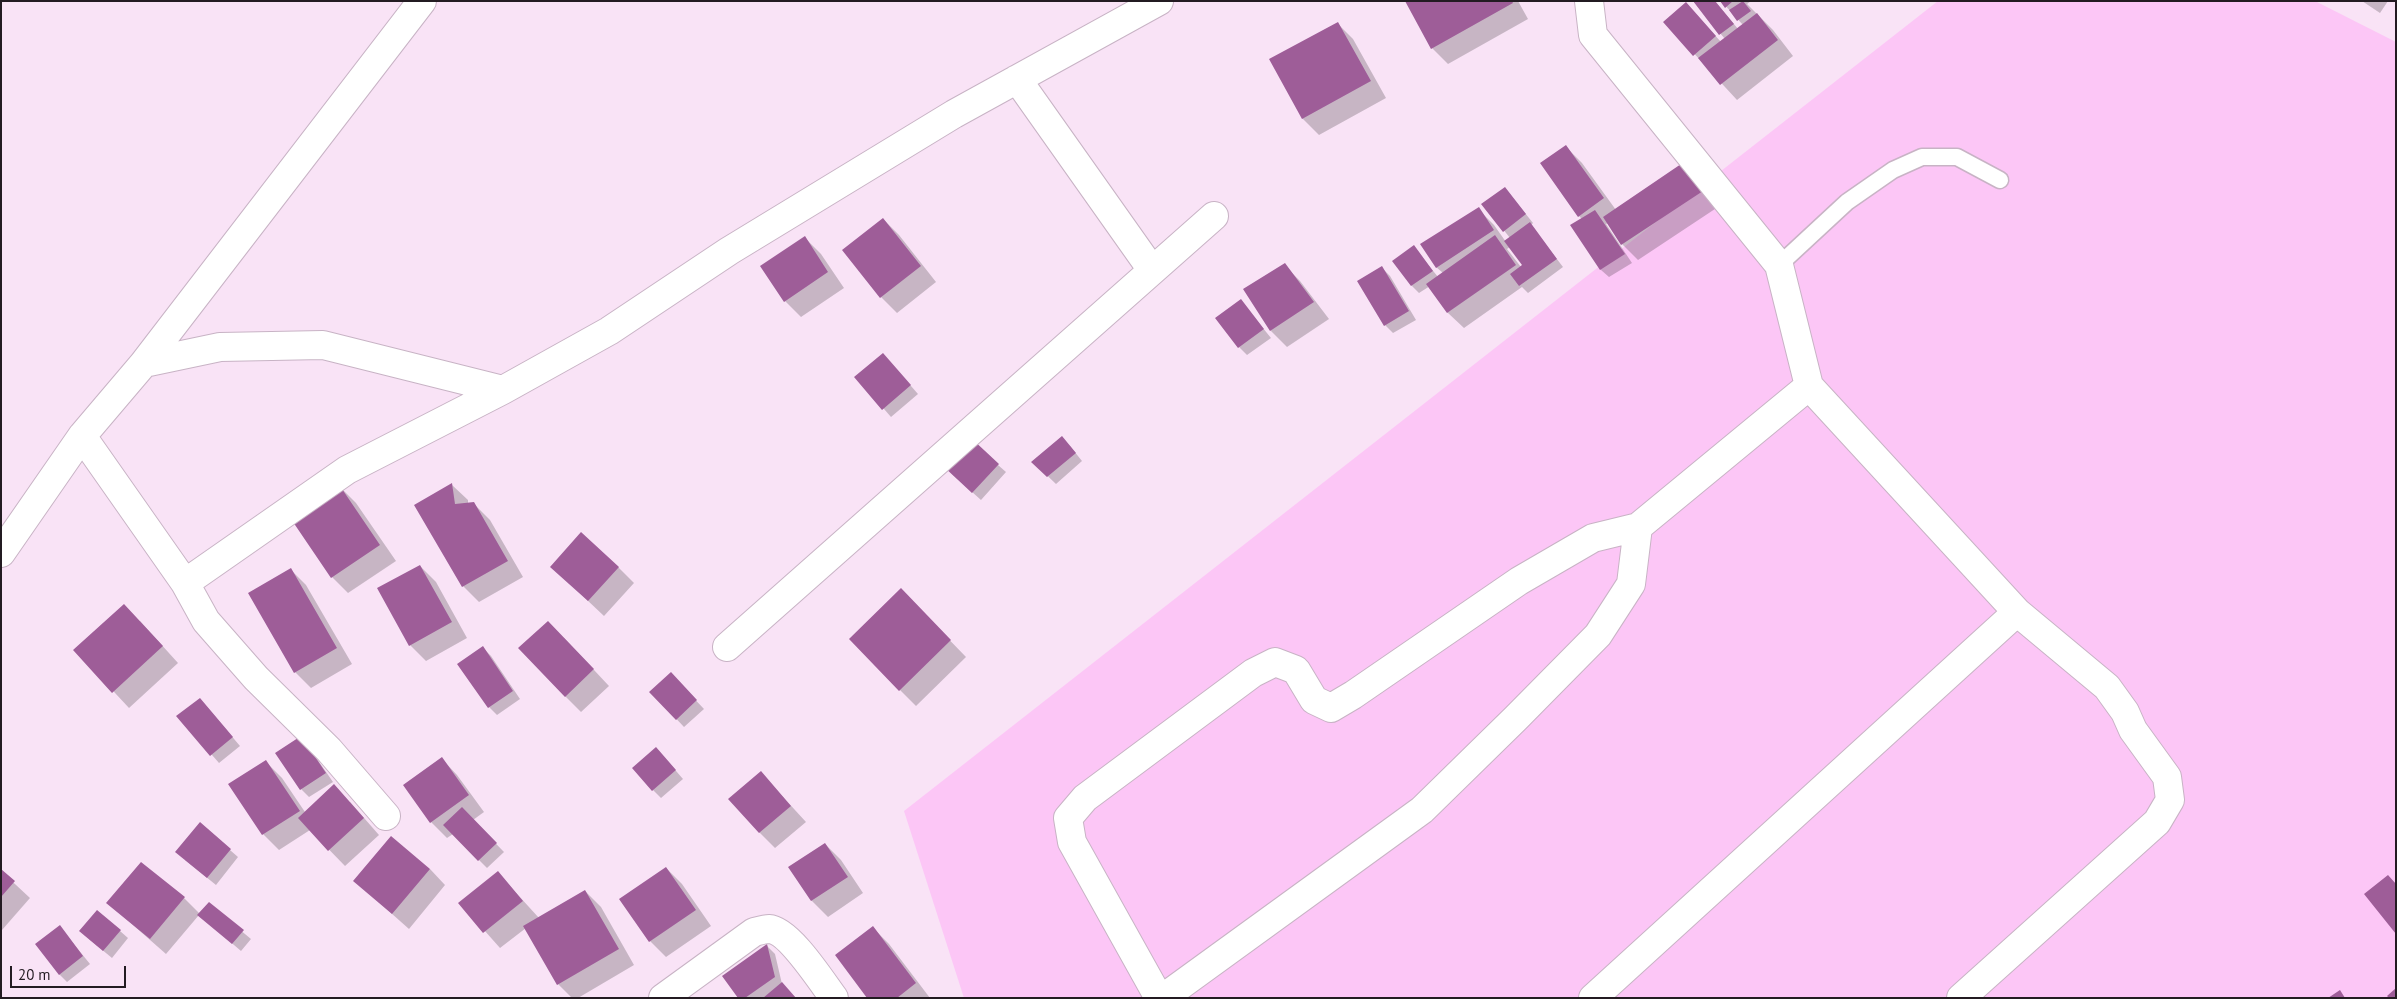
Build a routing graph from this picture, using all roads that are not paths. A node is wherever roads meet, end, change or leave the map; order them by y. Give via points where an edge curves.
1 (422, 1) edge
2 (1159, 1) edge
3 (1589, 1) edge
4 (1017, 80) junction
5 (2000, 180) dead end
6 (1214, 216) dead end
7 (1779, 265) junction
8 (1152, 270) junction
9 (144, 363) junction
10 (1809, 386) junction
11 (503, 390) junction
12 (82, 436) junction
13 (1638, 527) junction
14 (1, 553) edge
15 (185, 583) junction
16 (2017, 612) junction
17 (727, 647) dead end
18 (386, 816) dead end
19 (663, 998) edge
20 (834, 998) edge
21 (1161, 998) edge
22 (1593, 998) edge
23 (1961, 998) edge

1 - 9 street
2 - 4 street
3 - 7 street via 1593,35
4 - 8 street
4 - 11 street via 954,114 729,251 610,331
5 - 7 lane via 1957,156 1922,156 1894,170 1847,202
6 - 8 street
7 - 10 street
8 - 17 street
9 - 11 street via 220,347 323,346
9 - 12 street
10 - 13 street
10 - 16 street
11 - 15 street via 347,470
12 - 14 street
12 - 15 street
13 - 21 street via 1631,584 1598,635 1516,718 1422,810
13 - 21 street via 1593,538 1527,576 1331,708 1314,700 1296,670 1275,662 1253,673 1085,798 1068,818 1072,842
15 - 18 street via 206,620 256,678 329,750
16 - 22 street
16 - 23 street via 2108,687 2133,730 2167,777 2170,800 2157,822
19 - 20 street via 754,932 769,929 793,945

